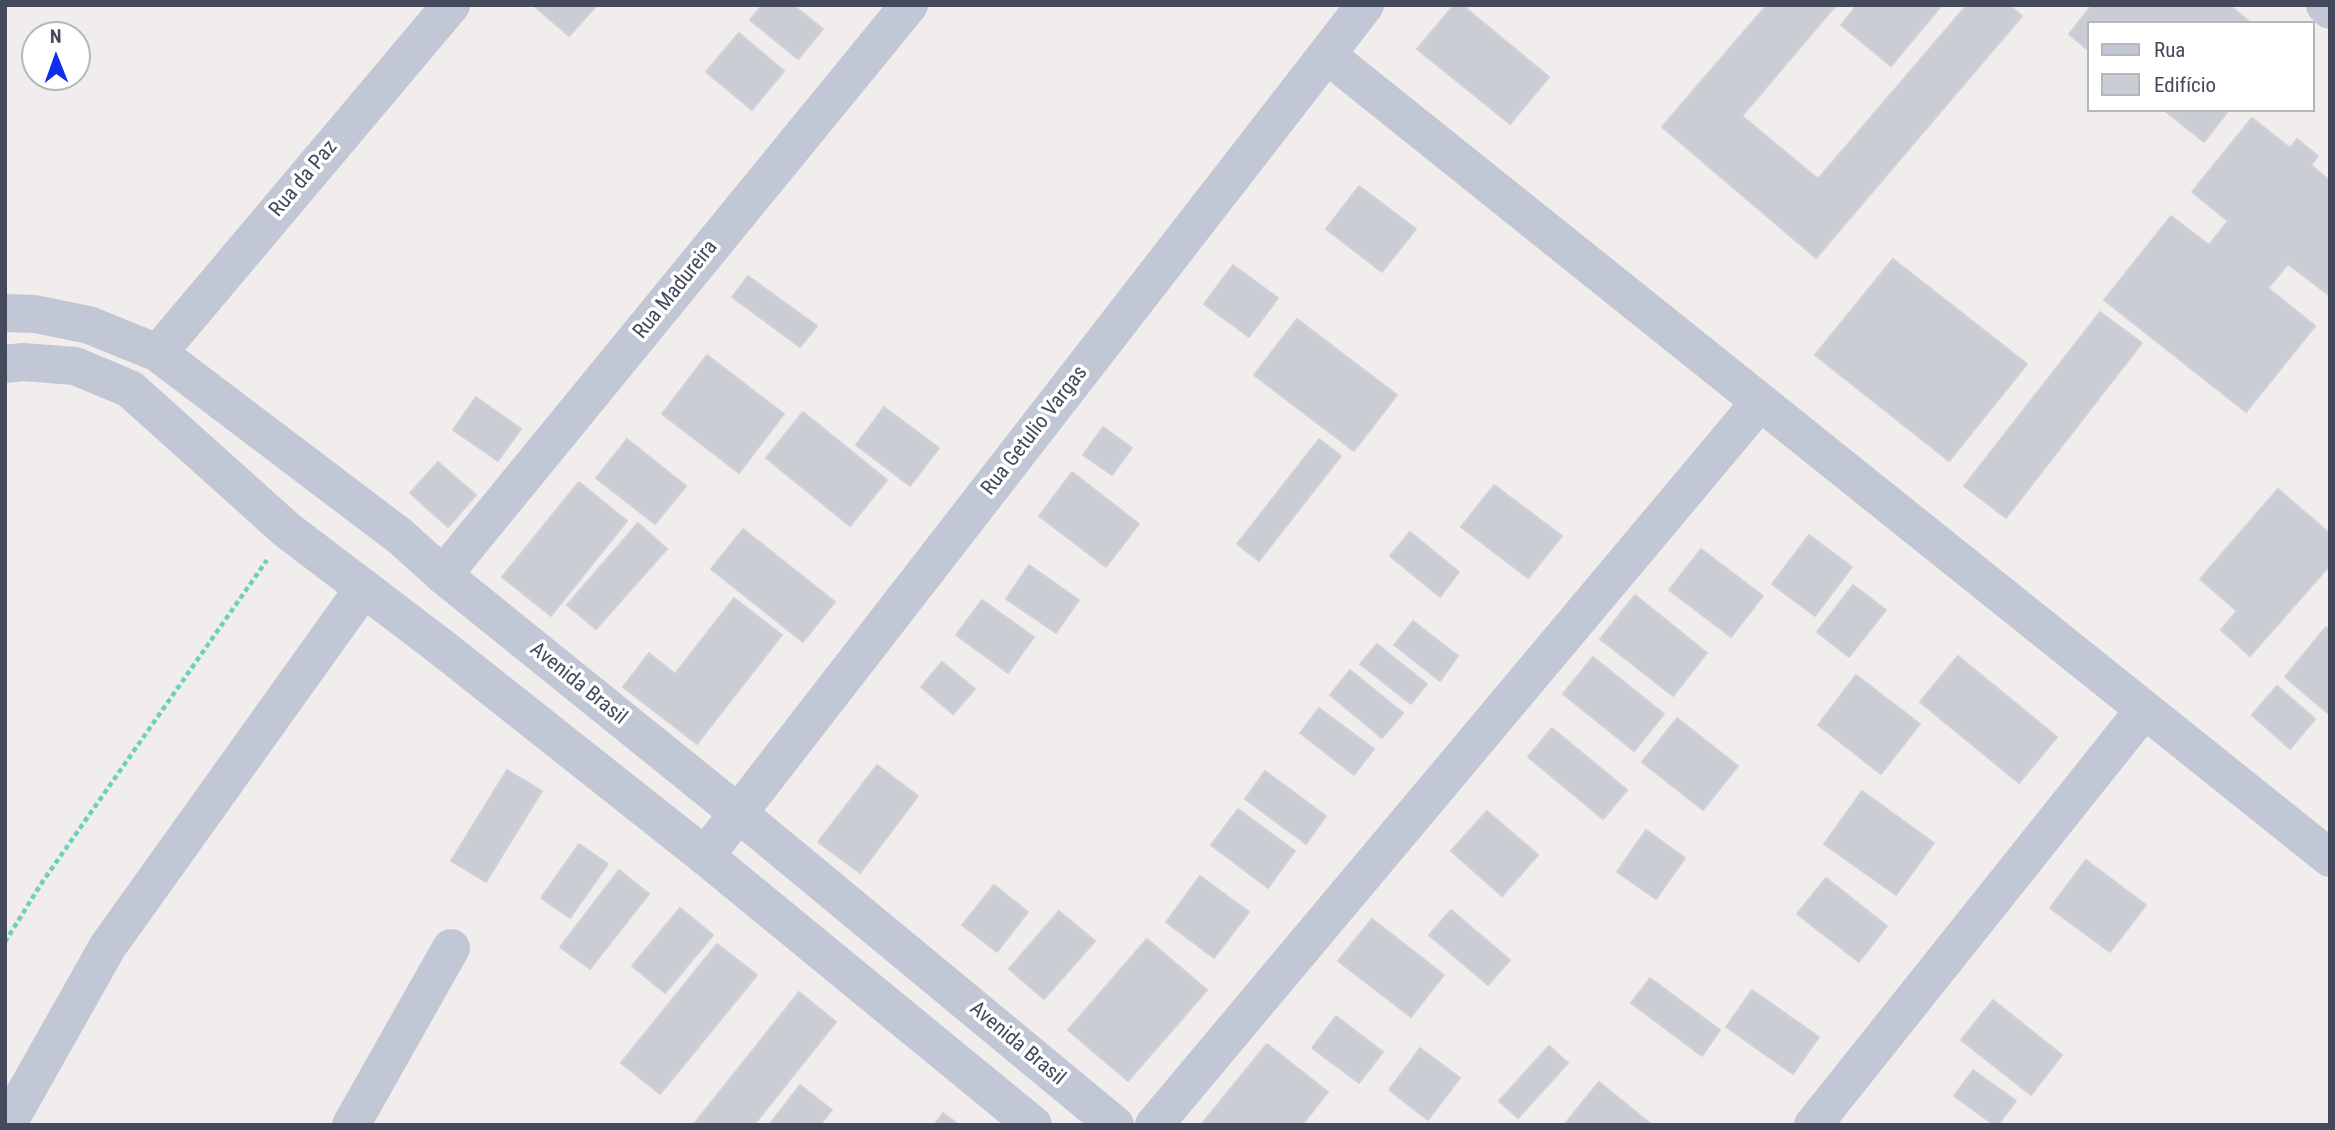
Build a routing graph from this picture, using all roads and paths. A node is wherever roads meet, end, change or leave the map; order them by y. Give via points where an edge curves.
1 (451, 5) edge
2 (909, 5) edge
3 (1365, 5) edge
4 (2325, 5) edge
5 (2330, 10) edge
6 (1327, 55) junction
7 (5, 313) edge
8 (158, 353) junction
9 (5, 364) edge
10 (1760, 402) junction
11 (287, 530) junction
12 (443, 575) junction
13 (364, 589) junction
14 (2144, 710) junction
15 (738, 813) junction
16 (705, 856) junction
17 (2330, 858) edge
18 (5, 942) edge
19 (451, 948) dead end
20 (7, 1125) edge
21 (351, 1125) edge
22 (1033, 1125) edge
23 (1115, 1125) edge
24 (1154, 1125) edge
25 (1812, 1125) edge

1 - 8 street, Rua da Paz
2 - 12 street, Rua Madureira
3 - 6 street, Rua Getulio Vargas
4 - 5 street
6 - 10 street
6 - 15 street, Rua Getulio Vargas
7 - 8 street, Avenida Brasil via 89,325
8 - 12 street, Avenida Brasil via 401,537
9 - 11 street via 75,366 130,389
10 - 14 street
10 - 24 street
11 - 13 street
11 - 18 path
12 - 15 street, Avenida Brasil
13 - 16 street
13 - 20 street via 108,946
14 - 17 street
14 - 25 street
15 - 16 street, Rua Getulio Vargas
15 - 23 street, Avenida Brasil
16 - 22 street
19 - 21 street

